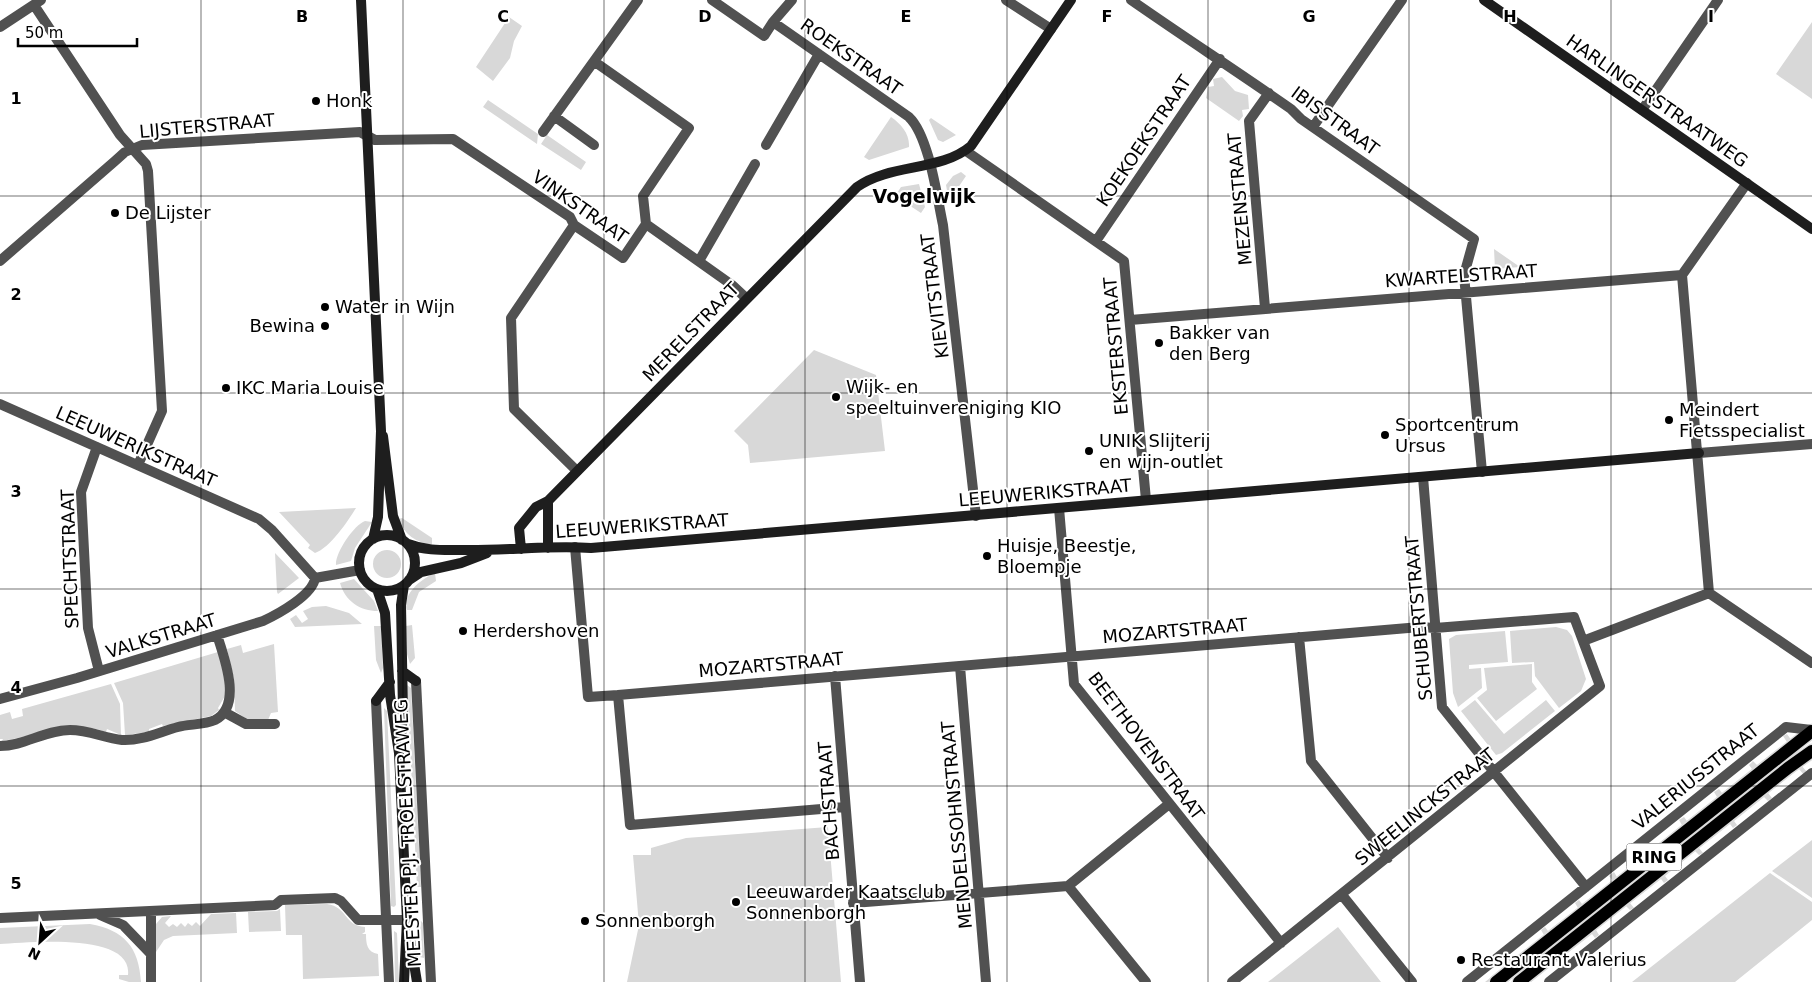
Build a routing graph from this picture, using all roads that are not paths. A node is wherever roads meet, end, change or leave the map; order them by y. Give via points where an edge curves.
1 (361, 0) edge
2 (638, 0) edge
3 (712, 0) edge
4 (792, 0) edge
5 (1006, 0) edge
6 (1071, 0) edge
7 (1131, 0) edge
8 (1402, 0) edge
9 (1484, 0) edge
10 (1718, 0) edge
11 (37, 2) edge
12 (773, 22) junction
13 (0, 26) edge
14 (1051, 29) junction
15 (819, 54) junction
16 (1220, 59) junction
17 (594, 62) junction
18 (1268, 93) junction
19 (1642, 110) junction
20 (554, 116) junction
21 (1313, 127) junction
22 (542, 132) dead end
23 (367, 136) junction
24 (594, 145) dead end
25 (766, 145) dead end
26 (132, 148) junction
27 (966, 150) junction
28 (755, 164) dead end
29 (929, 164) junction
30 (1747, 184) junction
31 (646, 224) junction
32 (574, 225) junction
33 (1812, 228) edge
34 (1096, 242) junction
35 (0, 261) edge
36 (699, 261) junction
37 (1682, 275) junction
38 (1466, 292) junction
39 (746, 298) junction
40 (1265, 308) junction
41 (1130, 320) junction
42 (0, 404) edge
43 (381, 431) junction
44 (1812, 444) edge
45 (97, 447) junction
46 (1699, 454) junction
47 (138, 465) junction
48 (577, 471) junction
49 (1482, 472) junction
50 (1423, 477) junction
51 (1146, 500) junction
52 (548, 501) junction
53 (1059, 508) junction
54 (976, 516) junction
55 (373, 539) junction
56 (405, 542) junction
57 (574, 547) junction
58 (548, 548) junction
59 (521, 549) junction
60 (490, 552) junction
61 (360, 570) junction
62 (315, 578) junction
63 (406, 583) junction
64 (377, 589) junction
65 (1710, 593) junction
66 (1436, 628) junction
67 (217, 635) junction
68 (1299, 637) junction
69 (1583, 641) junction
70 (1072, 657) junction
71 (1812, 663) edge
72 (960, 666) junction
73 (99, 671) junction
74 (402, 671) junction
75 (835, 676) junction
76 (390, 682) junction
77 (618, 695) junction
78 (0, 699) edge
79 (224, 712) junction
80 (275, 724) dead end
81 (1812, 731) edge
82 (0, 746) edge
83 (1812, 751) edge
84 (399, 753) junction
85 (1493, 772) junction
86 (1812, 773) edge
87 (1169, 804) junction
88 (845, 807) junction
89 (1388, 858) junction
90 (1068, 886) junction
91 (1586, 886) junction
92 (979, 893) junction
93 (1342, 895) junction
94 (853, 904) junction
95 (151, 912) junction
96 (97, 914) junction
97 (0, 918) edge
98 (407, 920) junction
99 (386, 921) junction
100 (1281, 943) junction
101 (150, 953) junction
102 (151, 982) edge
103 (389, 982) edge
104 (404, 982) edge
105 (417, 982) edge
106 (431, 982) edge
107 (860, 982) edge
108 (986, 982) edge
109 (1146, 982) edge
110 (1232, 982) edge
111 (1412, 982) edge
112 (1467, 982) edge
113 (1496, 982) edge
114 (1519, 982) edge
115 (1549, 982) edge

1 - 23 street
2 - 17 street
3 - 12 street, ROEKSTRAAT via 764,36
4 - 12 street
5 - 14 street
6 - 14 street
7 - 16 street, IBISSTRAAT
8 - 21 street
9 - 19 street, HARLINGERSTRAATWEG
10 - 19 street
11 - 13 street
11 - 26 street via 120,135
12 - 15 street, ROEKSTRAAT
14 - 27 street
15 - 25 street
15 - 29 street, ROEKSTRAAT via 913,121 919,129
16 - 18 street, IBISSTRAAT
16 - 34 street, KOEKOEKSTRAAT
17 - 20 street
17 - 31 street via 689,128 643,196
18 - 21 street, IBISSTRAAT
18 - 40 street, MEZENSTRAAT via 1250,121
19 - 30 street, HARLINGERSTRAATWEG
20 - 22 street
20 - 24 street
21 - 38 street, IBISSTRAAT via 1474,239 1464,275
23 - 26 street, LIJSTERSTRAAT via 360,132 151,143
23 - 32 street, VINKSTRAAT via 374,140 453,139 570,217
23 - 43 street
26 - 35 street, LIJSTERSTRAAT
26 - 47 street via 146,164 149,179 162,411
27 - 29 street, MERELSTRAAT
27 - 34 street, EKSTERSTRAAT
28 - 36 street
29 - 39 street, MERELSTRAAT via 878,175 857,187
29 - 54 street, KIEVITSTRAAT via 943,225
30 - 33 street, HARLINGERSTRAATWEG
30 - 37 street
31 - 32 street, VINKSTRAAT via 623,258
31 - 36 street, VINKSTRAAT
32 - 48 street via 511,318 514,409
34 - 41 street, EKSTERSTRAAT via 1124,261
36 - 39 street, VINKSTRAAT
37 - 38 street, KWARTELSTRAAT
37 - 46 street
38 - 40 street, KWARTELSTRAAT
38 - 49 street
39 - 48 street, MERELSTRAAT
40 - 41 street, KWARTELSTRAAT
41 - 51 street, EKSTERSTRAAT
42 - 45 street, LEEUWERIKSTRAAT
43 - 55 street via 378,517
43 - 56 street via 394,516
44 - 46 street, LEEUWERIKSTRAAT
45 - 47 street, LEEUWERIKSTRAAT
45 - 73 street, SPECHTSTRAAT via 80,492 88,628
46 - 49 street, LEEUWERIKSTRAAT
46 - 65 street
47 - 62 street, LEEUWERIKSTRAAT via 259,520
48 - 52 street, MERELSTRAAT
49 - 50 street, LEEUWERIKSTRAAT
50 - 51 street, LEEUWERIKSTRAAT
50 - 66 street, SCHUBERTSTRAAT
51 - 53 street, LEEUWERIKSTRAAT
52 - 58 street
52 - 59 street, MERELSTRAAT via 536,507 519,528
53 - 54 street, LEEUWERIKSTRAAT
53 - 70 street, BEETHOVENSTRAAT
54 - 57 street, LEEUWERIKSTRAAT
55 - 56 street via 388,535
55 - 61 street via 360,555
56 - 60 street, LEEUWERIKSTRAAT via 422,549
56 - 63 street via 415,566
57 - 58 street, LEEUWERIKSTRAAT
57 - 77 street, MOZARTSTRAAT via 588,697
58 - 59 street, LEEUWERIKSTRAAT
59 - 60 street, LEEUWERIKSTRAAT
60 - 63 street, LEEUWERIKSTRAAT via 421,572
61 - 62 street
61 - 64 street via 363,578
62 - 67 street, VALKSTRAAT via 311,589 273,617
63 - 64 street via 391,591
63 - 74 street, MEESTER P.J. TROELSTRAWEG via 401,598
64 - 76 street, MEESTER P.J. TROELSTRAWEG via 385,613
65 - 69 street
65 - 71 street
66 - 68 street, MOZARTSTRAAT
66 - 69 street, MOZARTSTRAAT via 1574,617
66 - 85 street, SCHUBERTSTRAAT via 1442,707
67 - 73 street, VALKSTRAAT
67 - 79 street via 230,688
68 - 70 street, MOZARTSTRAAT
68 - 89 street via 1311,760
69 - 85 street, SWEELINCKSTRAAT via 1600,686
70 - 72 street, MOZARTSTRAAT
70 - 87 street, BEETHOVENSTRAAT via 1074,684
72 - 75 street, MOZARTSTRAAT
72 - 92 street, MENDELSSOHNSTRAAT
73 - 78 street, VALKSTRAAT
74 - 84 street, MEESTER P.J. TROELSTRAWEG
74 - 106 street, MEESTER P.J. TROELSTRAWEG via 416,682
75 - 77 street, MOZARTSTRAAT
75 - 88 street, BACHSTRAAT
76 - 84 street, MEESTER P.J. TROELSTRAWEG
76 - 99 street, MEESTER P.J. TROELSTRAWEG via 376,701
77 - 88 street via 630,825
79 - 80 street via 246,724
79 - 82 street via 211,721 177,727 142,739 123,740 68,730
81 - 91 street, VALERIUSSTRAAT via 1786,727
81 - 113 main road, VALERIUSSTRAAT / RING
83 - 114 main road, RING
84 - 98 street, MEESTER P.J. TROELSTRAWEG
85 - 89 street, SWEELINCKSTRAAT
85 - 91 street, SCHUBERTSTRAAT
86 - 115 street
87 - 90 street
87 - 100 street, BEETHOVENSTRAAT
88 - 94 street, BACHSTRAAT
89 - 93 street, SWEELINCKSTRAAT
90 - 92 street
90 - 109 street
91 - 112 street, VALERIUSSTRAAT
92 - 94 street
92 - 108 street, MENDELSSOHNSTRAAT
93 - 100 street, SWEELINCKSTRAAT
93 - 111 street
94 - 107 street, BACHSTRAAT
95 - 96 street
95 - 99 street via 275,905 282,900 330,898 341,901 358,920
95 - 101 street
96 - 97 street
96 - 101 street via 123,925
98 - 99 street
98 - 104 street, MEESTER P.J. TROELSTRAWEG
98 - 105 street, MEESTER P.J. TROELSTRAWEG
99 - 103 street, MEESTER P.J. TROELSTRAWEG
100 - 110 street, SWEELINCKSTRAAT
101 - 102 street

